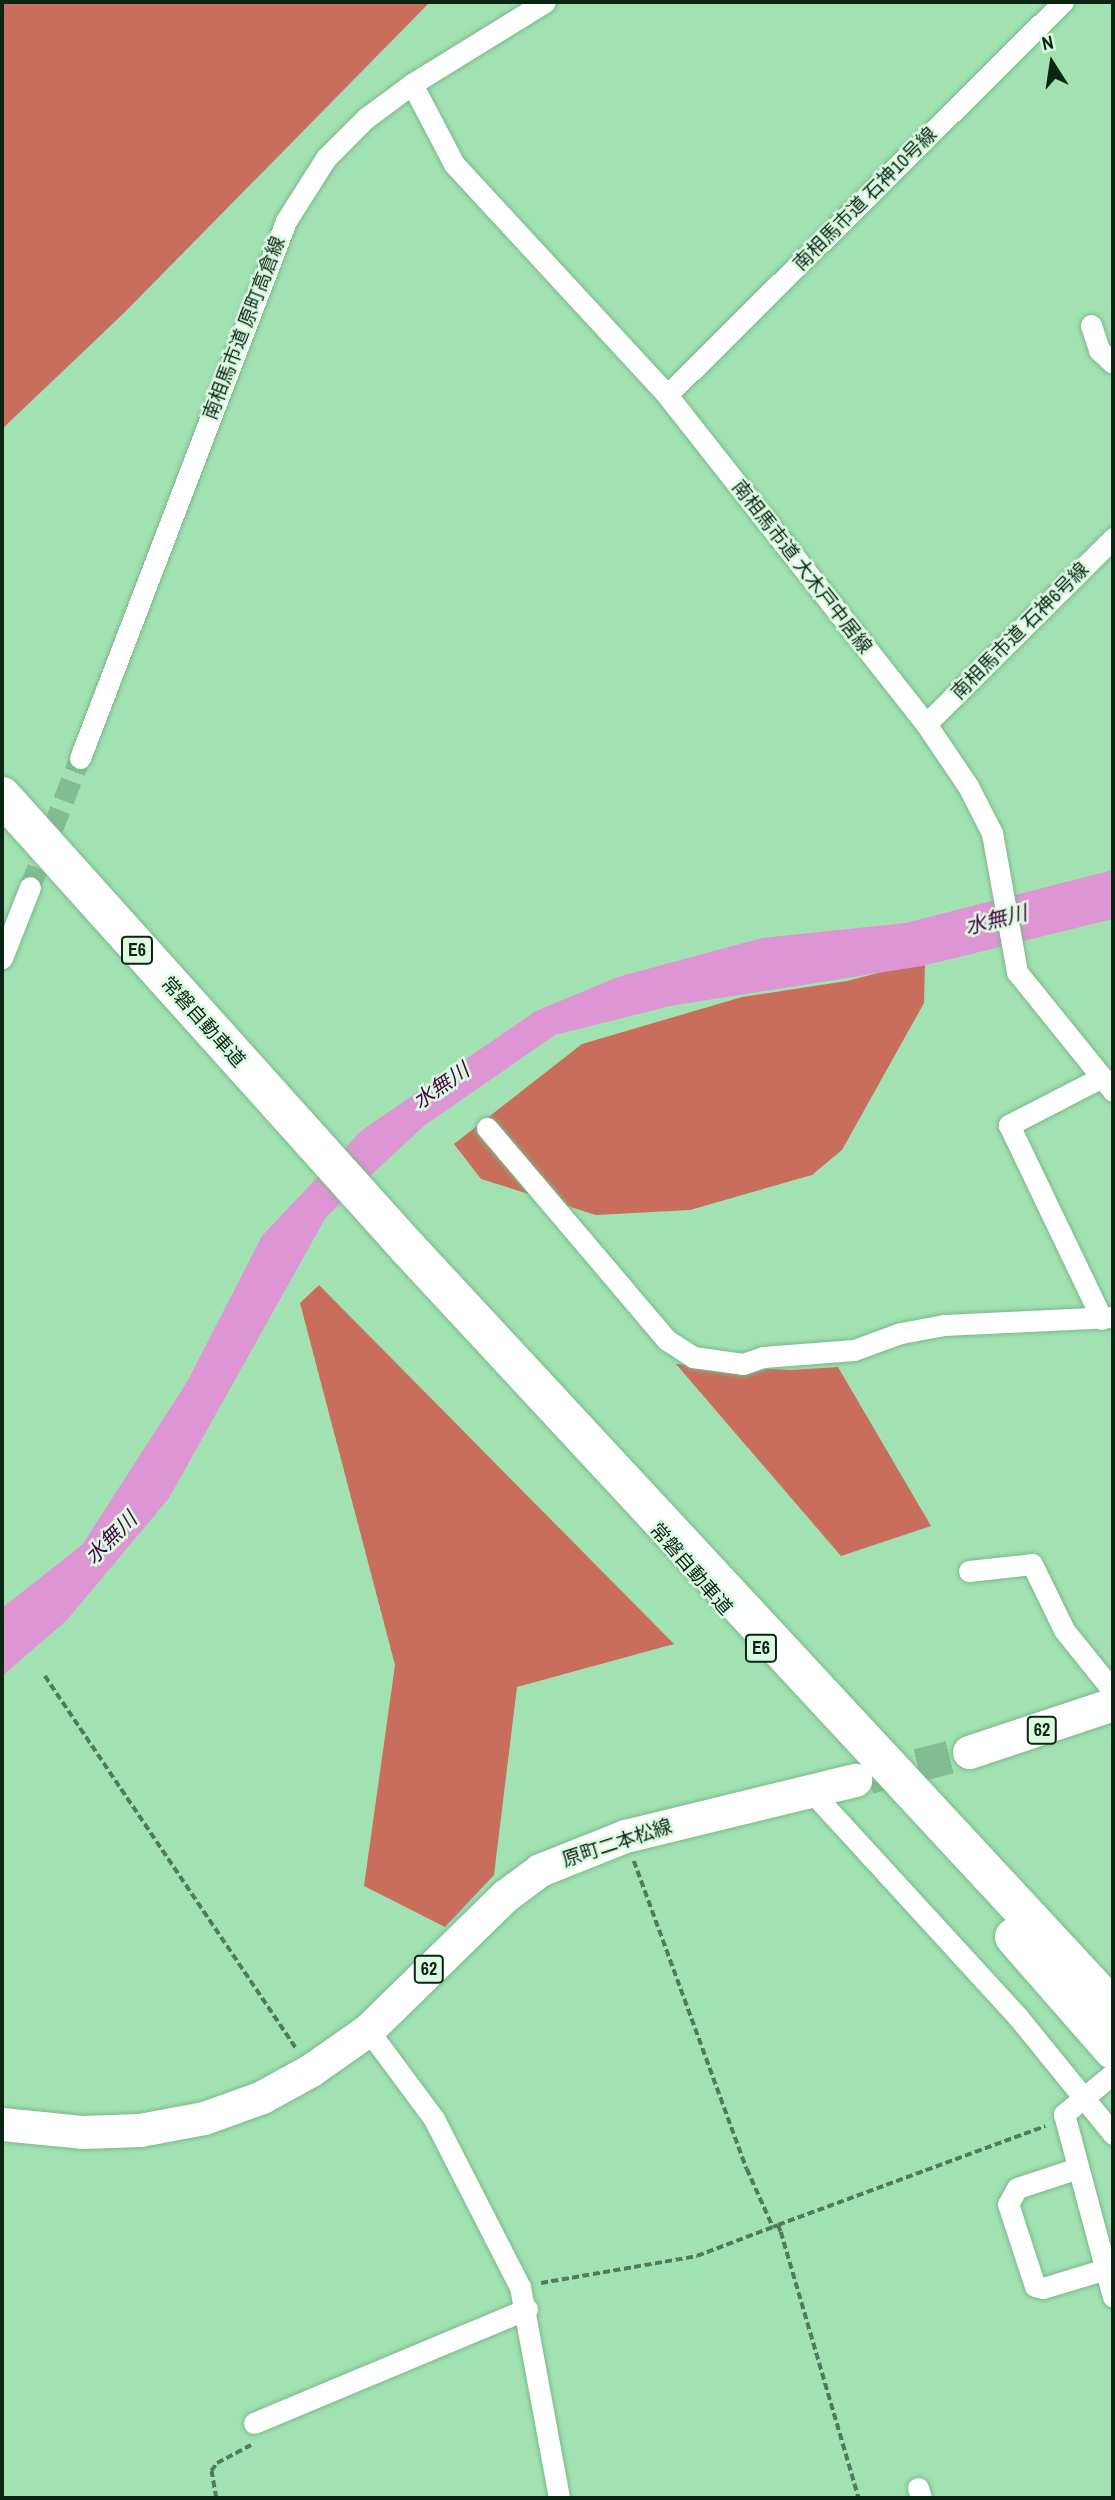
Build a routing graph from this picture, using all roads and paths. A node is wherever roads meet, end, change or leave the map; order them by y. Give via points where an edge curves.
1 (545, 2) edge
2 (1063, 2) edge
3 (412, 84) junction
4 (1091, 325) dead end
5 (1113, 363) edge
6 (667, 396) junction
7 (1113, 538) edge
8 (926, 724) junction
9 (80, 758) tunnel mouth
10 (2, 796) edge
11 (30, 887) tunnel mouth
12 (2, 958) edge
13 (1107, 1084) edge
14 (487, 1128) dead end
15 (407, 1247) junction
16 (1108, 1318) edge
17 (970, 1571) dead end
18 (45, 1676) dead end
19 (1112, 1706) edge
20 (969, 1752) tunnel mouth
21 (855, 1780) tunnel mouth
22 (811, 1791) junction
23 (625, 1836) junction
24 (1113, 2008) edge
25 (368, 2030) junction
26 (1112, 2063) edge
27 (311, 2070) junction
28 (1083, 2098) junction
29 (1066, 2119) junction
30 (2, 2124) edge
31 (1113, 2134) edge
32 (1079, 2168) junction
33 (778, 2225) junction
34 (773, 2227) junction
35 (1106, 2269) junction
36 (520, 2287) junction
37 (1113, 2297) edge
38 (527, 2309) junction
39 (254, 2423) joint
40 (216, 2498) edge
41 (559, 2498) edge
42 (859, 2498) edge

1 - 3 street, 南相馬市道 原町高倉線
2 - 6 street, 南相馬市道 石神10号線
3 - 6 street, 南相馬市道 大木戸中居線 via 454,163
3 - 9 street, 南相馬市道 原町高倉線 via 366,118 326,158 286,221
4 - 5 street via 1099,350
6 - 8 street, 南相馬市道 大木戸中居線
7 - 8 street, 南相馬市道 石神6号線
8 - 13 street, 南相馬市道 大木戸中居線 via 968,786 992,833 1017,972
10 - 15 highway, 常磐自動車道 / E6
11 - 12 street
13 - 16 street via 1009,1125
14 - 16 street via 667,1340 693,1357 743,1364 763,1357 854,1350 901,1333 944,1325
15 - 24 highway, 常磐自動車道 / E6
15 - 26 highway, 常磐自動車道 / E6
17 - 19 street via 1032,1564 1064,1630
18 - 27 path
19 - 20 main road, 62
21 - 22 main road, 原町二本松線 / 62
22 - 23 main road, 原町二本松線 / 62
22 - 28 street via 1018,2017
23 - 25 main road, 原町二本松線 / 62 via 540,1870 505,1896
23 - 34 path via 747,2169
25 - 27 main road, 原町二本松線 / 62
25 - 36 street via 434,2119
26 - 28 street
27 - 30 main road, 原町二本松線 / 62 via 204,2119 140,2130 82,2132
28 - 29 street via 1064,2114
28 - 31 street
29 - 32 street
29 - 33 path via 972,2149
32 - 35 street
32 - 35 street via 1017,2188 1008,2204 1035,2286 1043,2288
33 - 34 path
33 - 42 path
34 - 36 path via 698,2256
35 - 37 street
36 - 38 street
38 - 39 street
38 - 41 street
39 - 40 path via 257,2435 253,2444 211,2471

